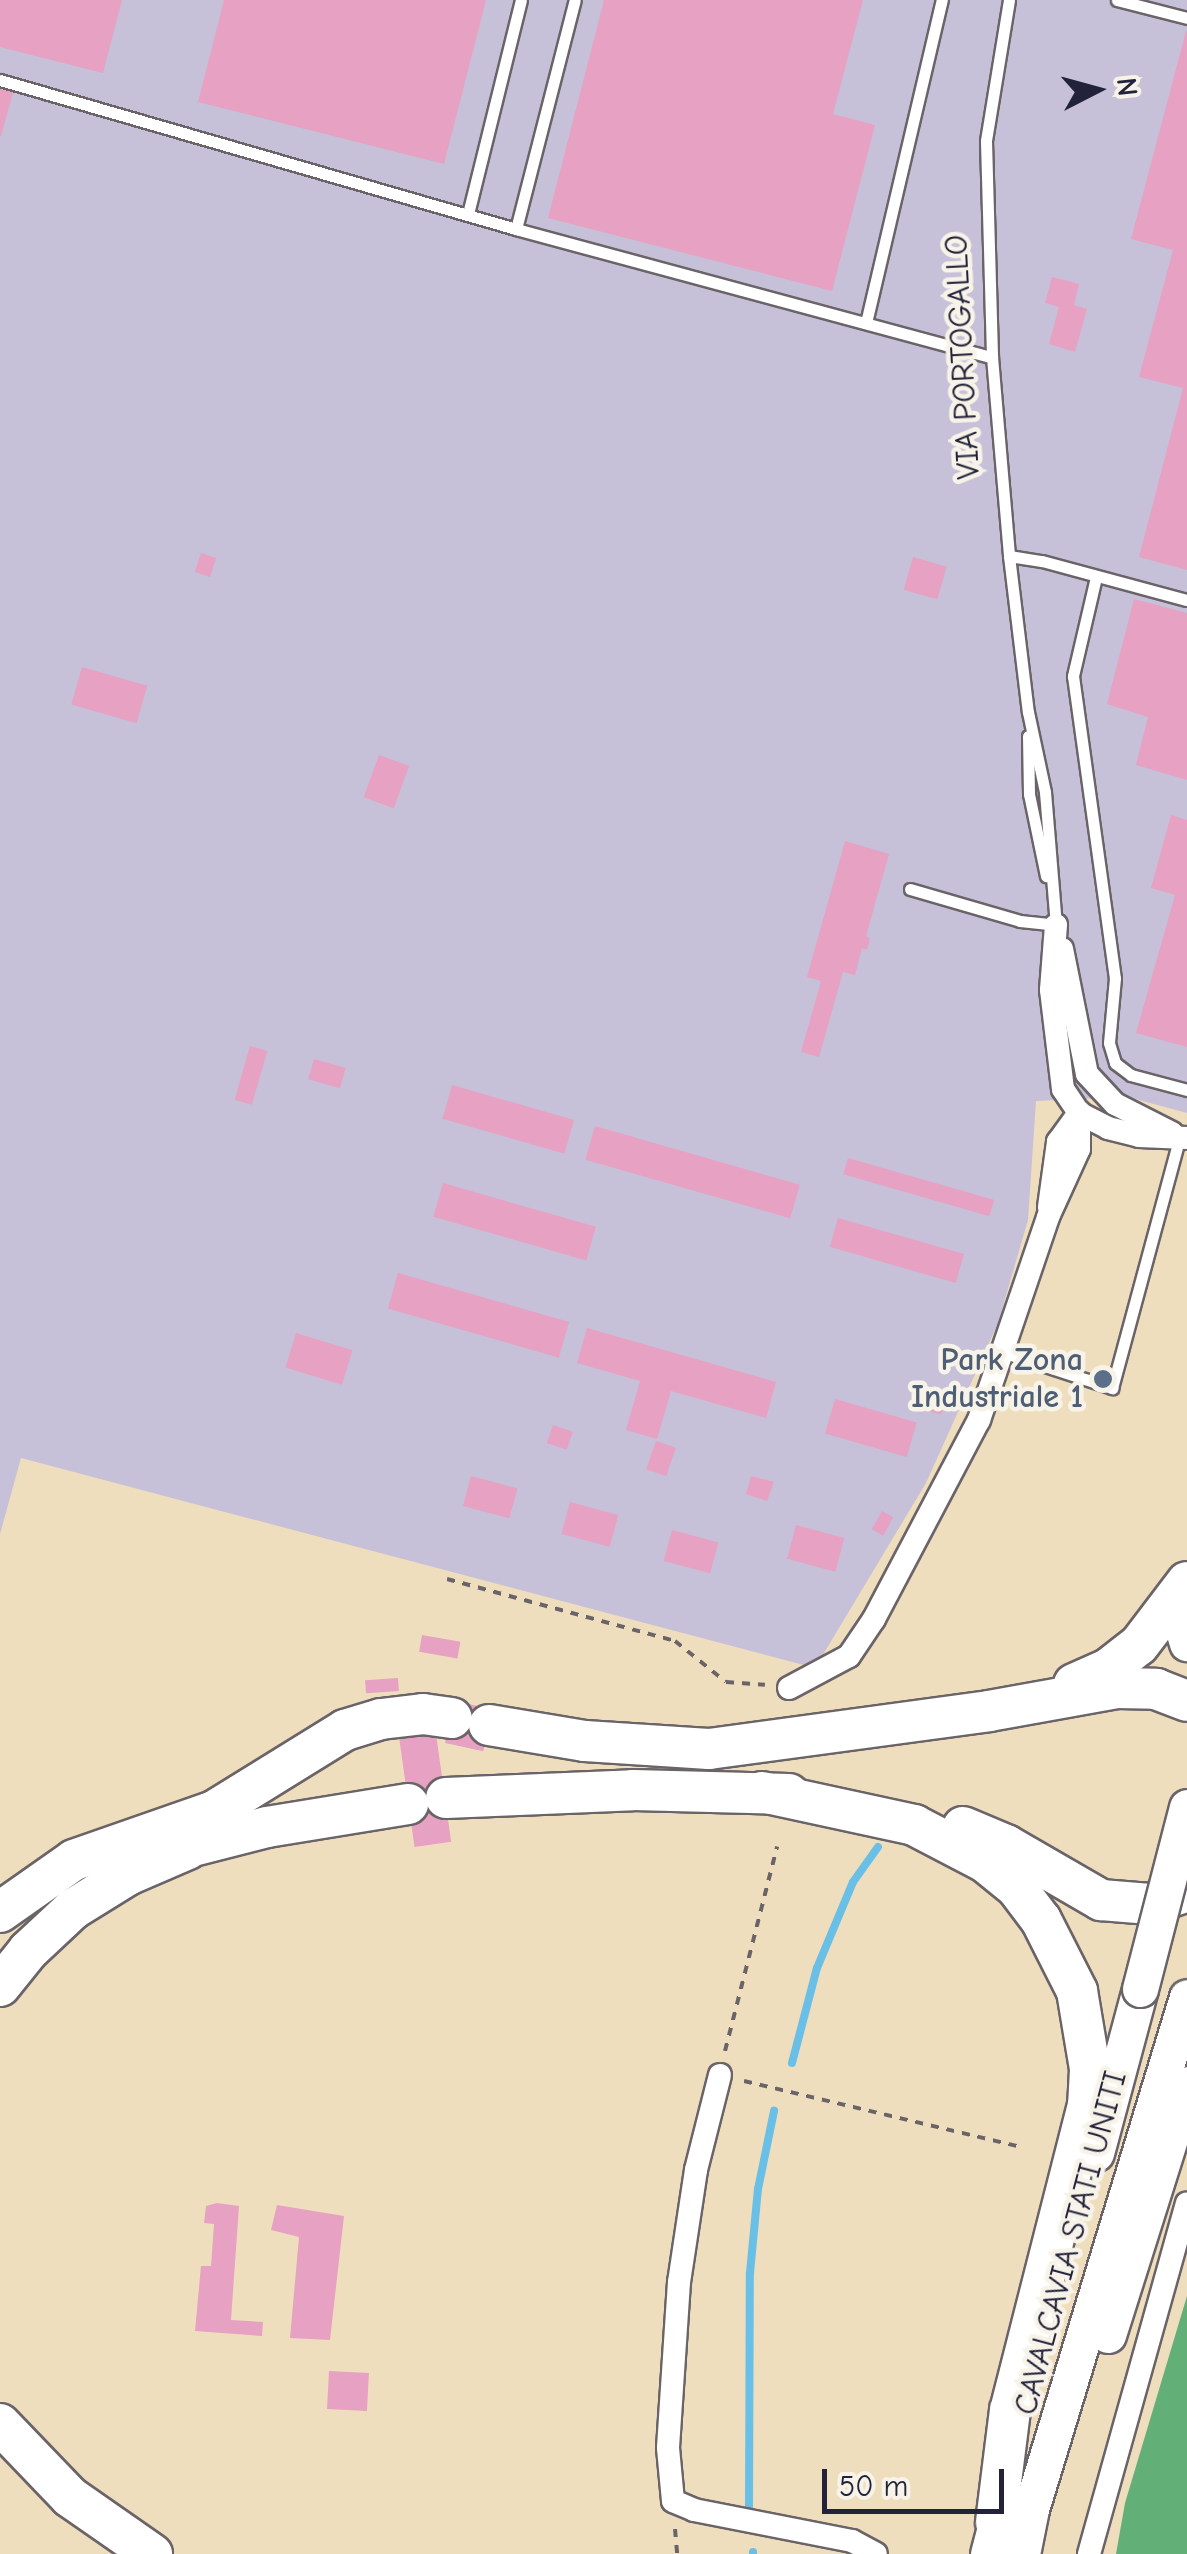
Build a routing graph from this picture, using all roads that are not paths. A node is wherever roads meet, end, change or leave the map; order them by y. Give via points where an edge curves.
1 (521, 0) edge
2 (574, 0) edge
3 (942, 0) edge
4 (1009, 0) edge
5 (1118, 0) edge
6 (1187, 18) edge
7 (0, 80) edge
8 (468, 214) junction
9 (516, 228) junction
10 (866, 322) junction
11 (992, 357) junction
12 (1008, 556) junction
13 (1096, 577) junction
14 (1187, 600) edge
15 (910, 889) dead end
16 (1056, 925) junction
17 (1187, 1090) edge
18 (1099, 1092) junction
19 (1079, 1113) junction
20 (1183, 1137) edge
21 (1004, 1354) junction
22 (1187, 1582) edge
23 (1187, 1599) edge
24 (1187, 1643) edge
25 (790, 1688) road end
26 (1187, 1702) edge
27 (989, 1711) junction
28 (762, 1792) junction
29 (1187, 1808) edge
30 (214, 1811) junction
31 (188, 1849) junction
32 (0, 1877) edge
33 (41, 1883) junction
34 (1187, 1891) edge
35 (0, 1912) edge
36 (0, 1986) edge
37 (1187, 1997) edge
38 (720, 2075) road end
39 (1187, 2084) edge
40 (1187, 2203) edge
41 (0, 2424) edge
42 (992, 2538) edge
43 (152, 2554) edge
44 (876, 2554) edge
45 (1022, 2554) edge
46 (1033, 2554) edge
47 (1089, 2554) edge

1 - 8 lane
2 - 9 lane
3 - 10 lane
4 - 11 lane, VIA PORTOGALLO via 986,141
5 - 6 lane
7 - 8 lane
8 - 9 lane
9 - 10 lane
10 - 11 lane
11 - 12 lane, VIA PORTOGALLO
12 - 13 lane
12 - 16 lane, VIA PORTOGALLO via 1045,792
13 - 14 lane
13 - 17 lane via 1073,676 1115,978 1109,1043 1114,1063 1131,1075
15 - 16 lane
16 - 18 street, VIA PORTOGALLO via 1079,1047
16 - 19 street, VIA PORTOGALLO via 1056,1061 1063,1090
18 - 19 street
18 - 20 street
19 - 20 street via 1139,1136
19 - 21 street via 1079,1149 1048,1217
20 - 21 lane via 1112,1388
21 - 25 street via 979,1420 874,1618 849,1656
22 - 27 highway via 1162,1620 1108,1669
23 - 24 main road
26 - 27 highway via 1136,1687
27 - 30 highway via 709,1749 395,1717 345,1730
28 - 31 highway via 633,1790 427,1801 267,1827
28 - 34 highway via 863,1800 925,1814 1006,1844 1087,1895 1116,1904 1150,1904
28 - 42 highway via 914,1825 985,1862 1016,1886 1041,1920 1077,1990 1090,2069 1088,2105 1010,2410
29 - 42 main road, CAVALCAVIA STATI UNITI, bridge
30 - 32 highway via 48,1855
30 - 33 highway via 74,1860
31 - 33 highway
31 - 36 highway via 73,1909
33 - 35 highway
37 - 45 main road
38 - 44 street via 696,2170 679,2282 668,2448 673,2501 852,2541
39 - 46 main road, CAVALCAVIA STATI UNITI
40 - 47 street
41 - 43 highway via 70,2497

